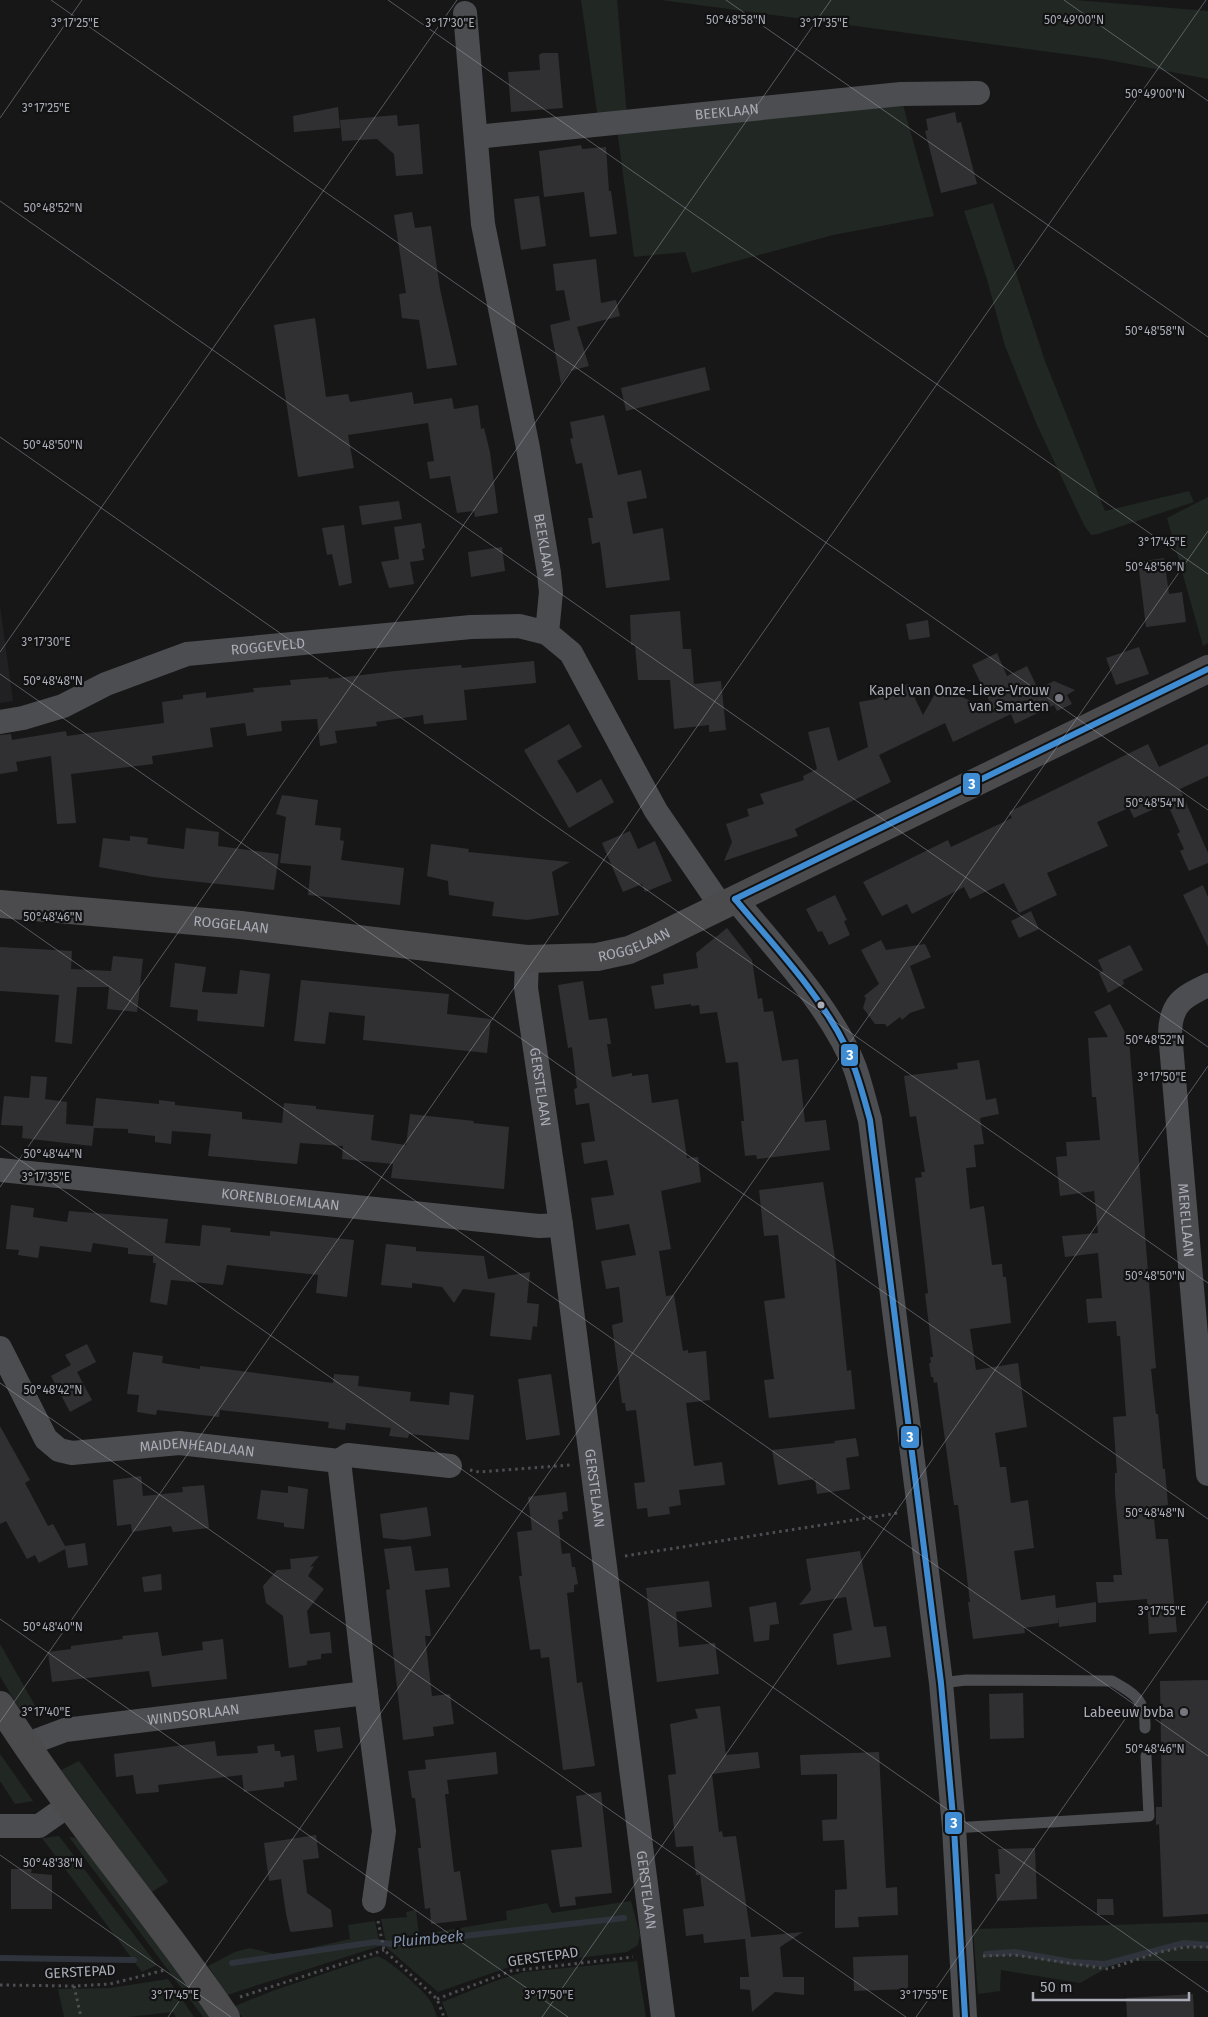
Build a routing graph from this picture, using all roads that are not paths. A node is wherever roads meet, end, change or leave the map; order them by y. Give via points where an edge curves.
1 (465, 13) dead end
2 (978, 93) dead end
3 (476, 137) junction
4 (548, 633) junction
5 (1208, 669) edge
6 (0, 722) edge
7 (728, 902) junction
8 (0, 904) edge
9 (527, 959) junction
10 (1208, 985) edge
11 (0, 1170) edge
12 (561, 1225) junction
13 (0, 1348) edge
14 (339, 1462) junction
15 (450, 1466) road end
16 (1208, 1474) edge
17 (941, 1683) junction
18 (366, 1693) junction
19 (0, 1705) edge
20 (1145, 1728) dead end
21 (25, 1745) junction
22 (1146, 1756) dead end
23 (69, 1805) junction
24 (0, 1826) edge
25 (954, 1828) junction
26 (374, 1900) road end
27 (221, 2010) edge
28 (663, 2017) edge
29 (965, 2017) edge

1 - 3 street, BEEKLAAN
2 - 3 street, BEEKLAAN via 901,94
3 - 4 street, BEEKLAAN via 483,224 550,573
4 - 6 street, ROGGEVELD via 519,626 471,627 187,654 106,684 63,706
4 - 7 street via 571,653 656,811
5 - 7 street, ROGGELAAN
7 - 9 street, ROGGELAAN via 629,950 597,957
7 - 17 street via 807,989 837,1031 855,1068 870,1120
8 - 9 street, ROGGELAAN via 241,925
9 - 12 street, GERSTELAAN via 526,988
10 - 16 street, MERELLAAN via 1184,996 1176,1005 1170,1019 1170,1033
11 - 12 street, KORENBLOEMLAAN via 539,1226
12 - 28 street, GERSTELAAN
13 - 14 street, MAIDENHEADLAAN via 46,1439 59,1450 72,1453 179,1443
14 - 15 street, MAIDENHEADLAAN via 348,1456
14 - 18 street
17 - 20 lane via 966,1680 1112,1681 1133,1693 1146,1712
17 - 25 street
18 - 21 street, WINDSORLAAN via 65,1730
18 - 26 street via 384,1831
19 - 21 street
21 - 23 street
22 - 25 lane via 1149,1816
23 - 24 street via 39,1826
23 - 27 street
25 - 29 street

